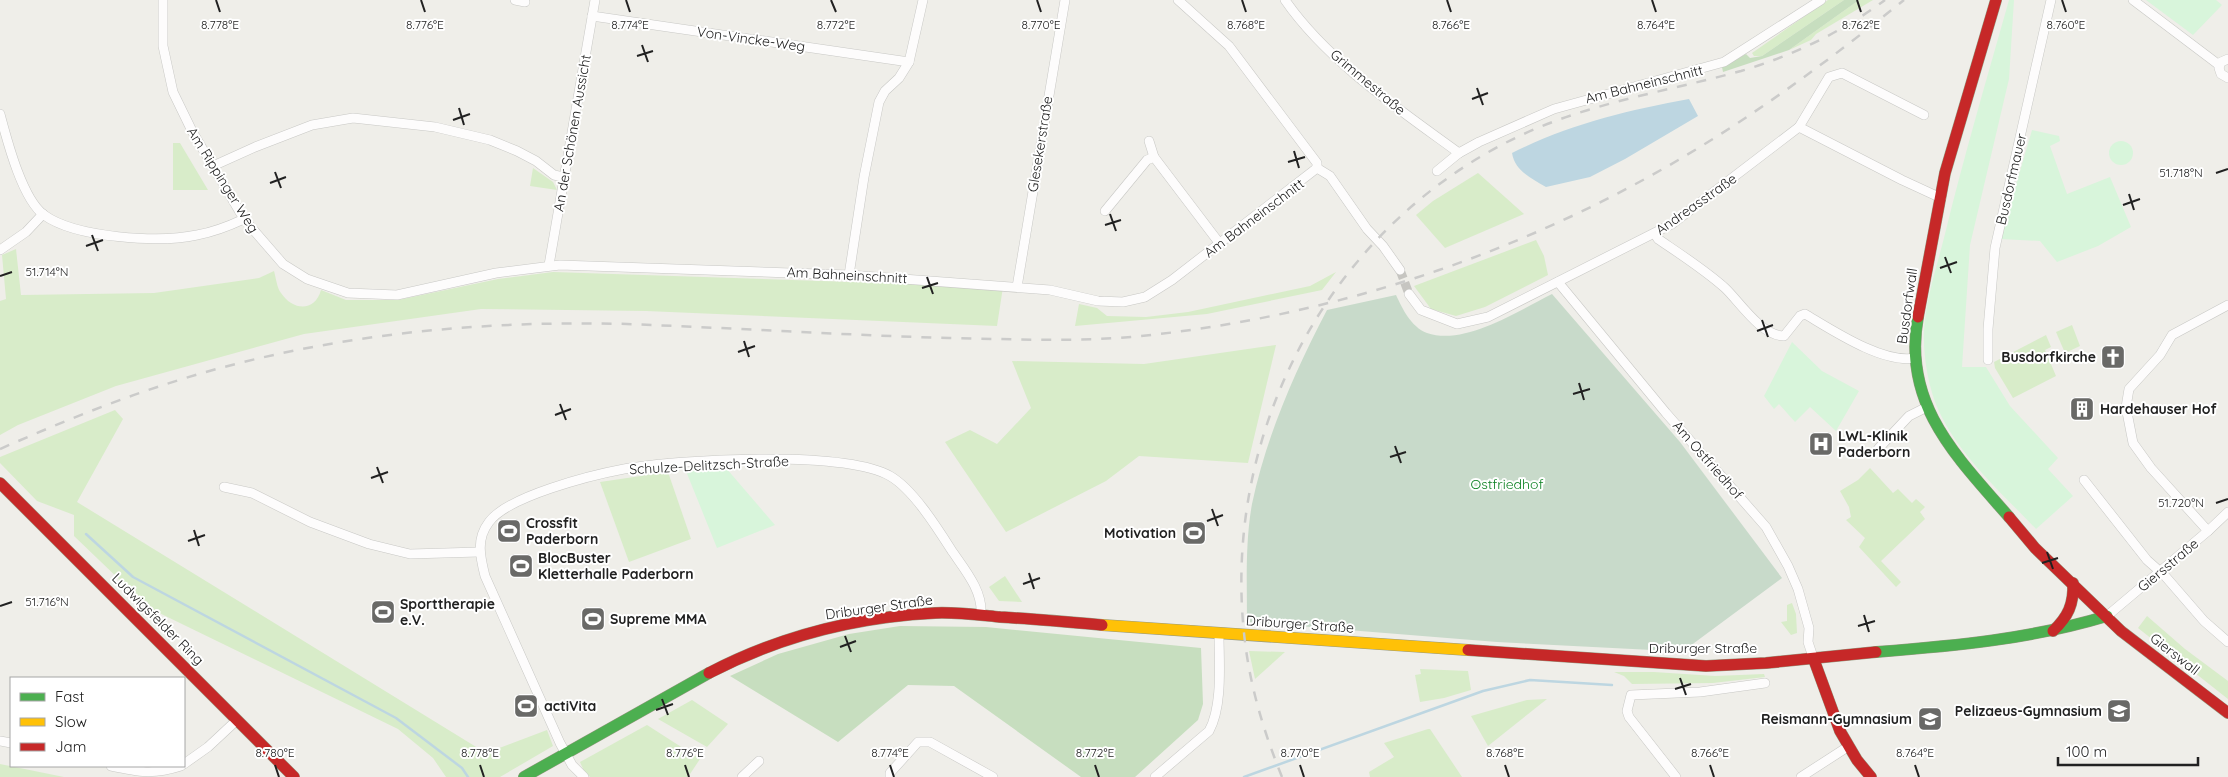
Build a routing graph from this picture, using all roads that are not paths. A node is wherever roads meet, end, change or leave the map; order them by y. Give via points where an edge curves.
1 (163, 0) edge
2 (595, 0) edge
3 (923, 0) edge
4 (1065, 0) edge
5 (1178, 0) edge
6 (1285, 0) edge
7 (1820, 0) edge
8 (1996, 0) edge
9 (2051, 0) edge
10 (2134, 0) edge
11 (592, 16) junction
12 (2228, 59) edge
13 (909, 62) junction
14 (2220, 66) junction
15 (2228, 78) edge
16 (0, 114) edge
17 (1924, 115) dead end
18 (1799, 127) junction
19 (1149, 141) dead end
20 (1459, 153) junction
21 (1154, 157) junction
22 (213, 166) junction
23 (1317, 168) junction
24 (1437, 172) dead end
25 (563, 177) junction
26 (1941, 198) junction
27 (1105, 211) dead end
28 (43, 214) junction
29 (244, 218) junction
30 (1655, 234) junction
31 (1220, 244) junction
32 (0, 250) edge
33 (549, 266) junction
34 (1400, 270) tunnel mouth
35 (849, 274) junction
36 (1558, 282) junction
37 (1017, 288) junction
38 (1409, 294) tunnel mouth
39 (366, 295) joint
40 (2228, 305) edge
41 (1915, 358) junction
42 (1988, 360) dead end
43 (1927, 407) junction
44 (1878, 449) dead end
45 (2084, 480) dead end
46 (0, 483) edge
47 (224, 487) dead end
48 (2228, 512) edge
49 (2208, 531) junction
50 (479, 552) junction
51 (2160, 572) junction
52 (2073, 583) junction
53 (981, 615) junction
54 (2107, 616) junction
55 (2051, 633) junction
56 (1219, 634) junction
57 (2228, 642) edge
58 (1814, 660) junction
59 (1765, 683) dead end
60 (2228, 713) edge
61 (237, 720) junction
62 (1849, 746) junction
63 (565, 754) junction
64 (760, 761) dead end
65 (185, 763) edge
66 (115, 767) edge
67 (175, 767) edge
68 (1869, 776) edge
69 (294, 777) edge
70 (524, 777) edge
71 (584, 777) edge
72 (742, 777) edge
73 (890, 777) edge
74 (993, 777) edge
75 (1154, 777) edge
76 (1676, 777) edge
77 (1801, 777) edge

1 - 22 street, Am Rippinger Weg via 163,46 173,92
2 - 11 street, An der Schönen Aussicht
3 - 13 street
4 - 37 street, Glesekerstraße
5 - 23 street via 1229,46 1317,163
6 - 20 street, Grimmestraße via 1349,69
7 - 20 street, Am Bahneinschnitt via 1724,62 1554,108
8 - 26 main road, Busdorfwall via 1952,147
9 - 42 street, Busdorfmauer via 1995,248
10 - 14 street
11 - 13 street, Von-Vincke-Weg
11 - 25 street, An der Schönen Aussicht
12 - 14 street via 2223,60
13 - 35 street via 900,78 881,96
14 - 15 street via 2221,74
16 - 28 street via 21,179
17 - 18 street, Andreasstraße via 1842,73 1829,77
18 - 26 street
18 - 30 street, Andreasstraße via 1693,209
19 - 21 street
20 - 24 street, Am Bahneinschnitt
21 - 27 street via 1147,160
21 - 31 street
22 - 25 street via 312,125 353,118 435,128 490,140
22 - 29 street, Am Rippinger Weg
23 - 31 street, Am Bahneinschnitt
23 - 34 street via 1330,176
25 - 33 street, An der Schönen Aussicht
26 - 41 main road, Busdorfwall via 1919,306
28 - 29 street via 74,229 110,236 165,238 197,236
28 - 32 street via 26,232
29 - 39 street, Am Rippinger Weg via 282,264 307,279 348,293
30 - 36 street, Andreasstraße
30 - 41 street via 1725,288 1749,316 1778,336 1784,336 1805,314 1858,346 1906,360
31 - 37 street, Am Bahneinschnitt via 1156,292 1134,301 1109,302 1050,290
33 - 35 street, Am Bahneinschnitt
33 - 39 street, Am Bahneinschnitt via 496,273 397,295
35 - 37 street, Am Bahneinschnitt
36 - 38 street, Andreasstraße via 1488,317 1457,324 1420,310
36 - 58 street, Am Ostfriedhof via 1766,527 1798,589
40 - 49 street via 2172,335 2160,355 2128,389 2126,407 2133,443 2151,468
41 - 43 main road, Busdorfwall via 1919,386
43 - 44 street via 1909,416
43 - 52 main road, Busdorfwall via 1961,462 2035,548
45 - 51 street
46 - 61 main road, Ludwigsfelder Ring
47 - 50 street via 252,493 310,522 369,544 410,554
48 - 49 street, Giersstraße
49 - 51 street, Giersstraße
50 - 53 street, Schulze-Delitzsch-Straße via 483,531 490,520 506,508 546,490 596,475 646,466 733,460 850,463 890,476 929,516 972,581 982,606
50 - 63 street, Schulze-Delitzsch-Straße via 485,576
51 - 54 street, Giersstraße
51 - 57 street via 2204,622
52 - 54 main road, Busdorfwall
52 - 55 main road via 2073,605 2066,618
53 - 56 main road, Driburger Straße
53 - 63 main road, Driburger Straße via 937,614 884,619 831,628 774,643 692,681
54 - 55 main road, Driburger Straße
54 - 60 main road, Gierswall via 2121,631
55 - 58 main road, Driburger Straße
56 - 58 main road, Driburger Straße via 1670,665 1719,666
56 - 75 street via 1214,722 1209,731
58 - 62 main road via 1826,699
59 - 76 street via 1700,692 1631,695 1627,711 1629,717
61 - 65 street
61 - 69 main road, Ludwigsfelder Ring
62 - 68 main road
62 - 77 street
63 - 70 main road, Driburger Straße
63 - 71 street, Schulze-Delitzsch-Straße
64 - 72 street
66 - 67 street via 158,772
73 - 74 street via 918,742 930,742

